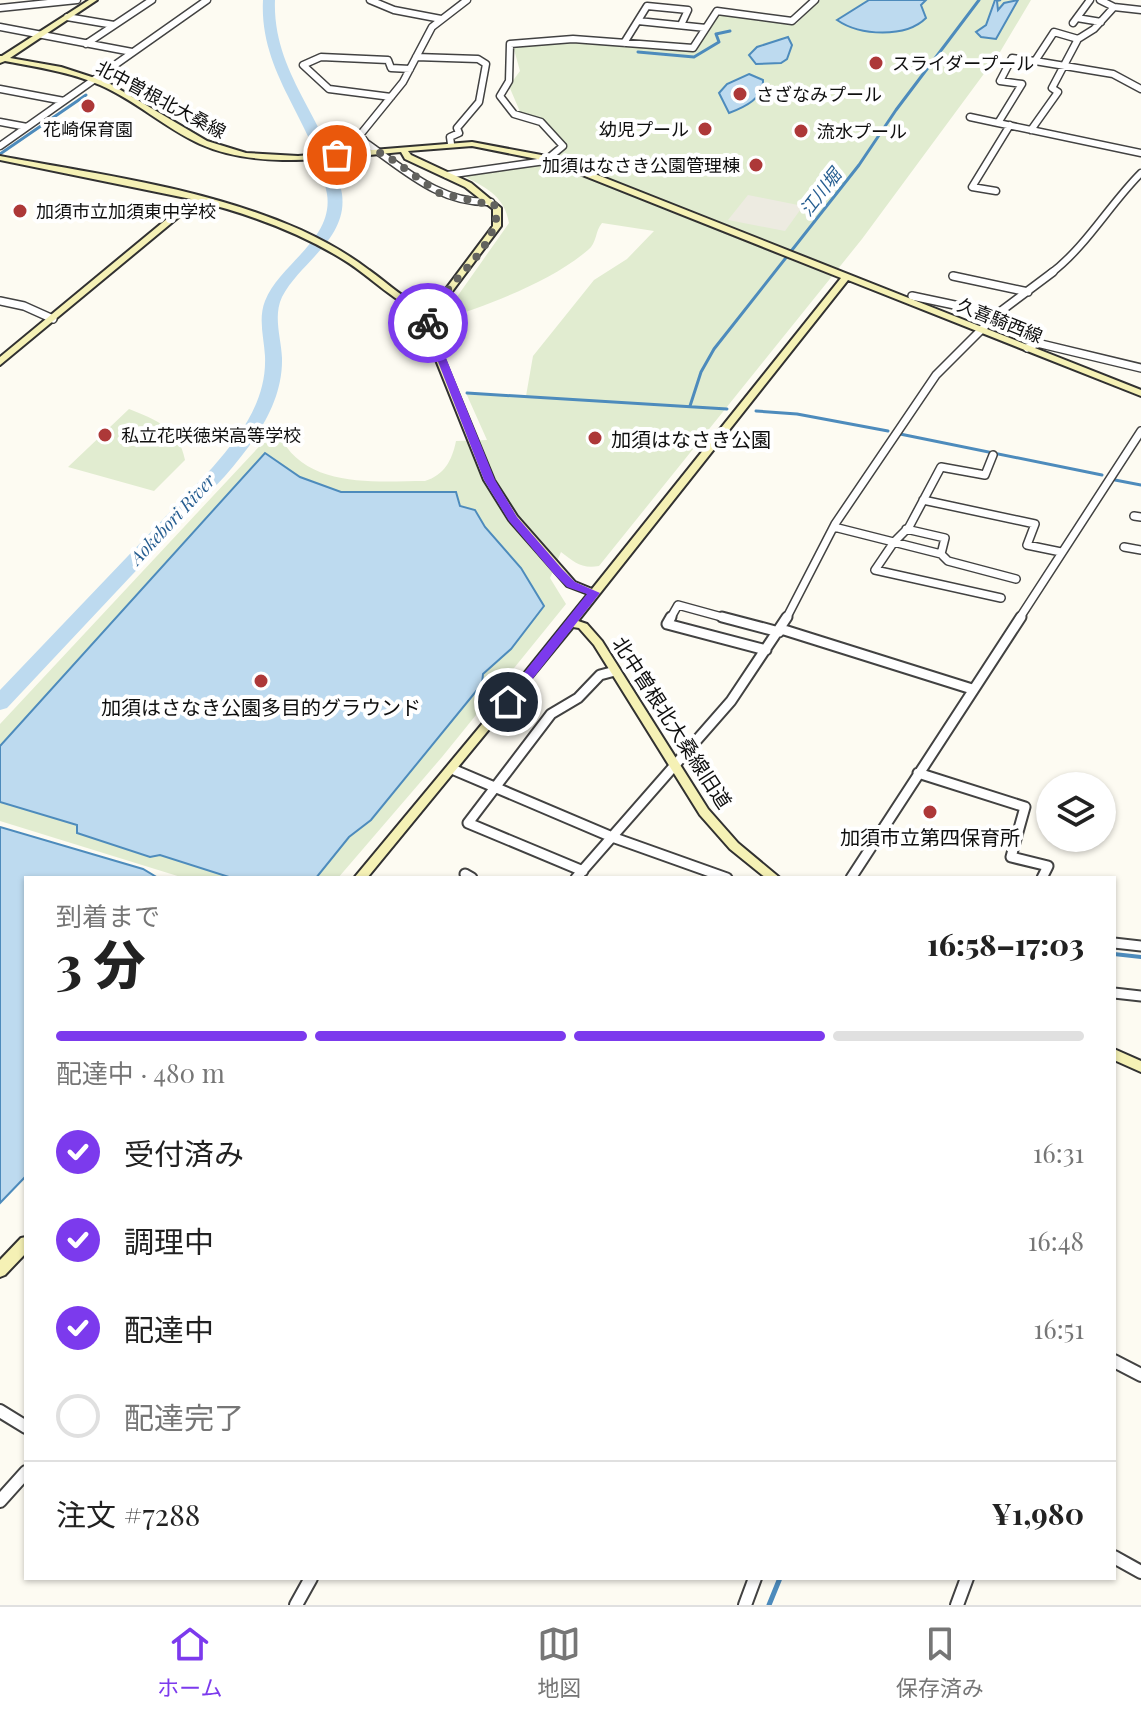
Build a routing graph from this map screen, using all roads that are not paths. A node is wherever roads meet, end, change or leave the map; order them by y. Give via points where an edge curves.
1 (77, 0) edge
2 (94, 0) edge
3 (152, 0) edge
4 (207, 0) edge
5 (370, 0) edge
6 (467, 0) edge
7 (815, 0) edge
8 (1090, 0) edge
9 (1100, 0) edge
10 (1114, 7) junction
11 (0, 8) edge
12 (1141, 10) edge
13 (67, 17) junction
14 (441, 19) junction
15 (638, 21) junction
16 (1101, 22) junction
17 (114, 25) junction
18 (681, 25) junction
19 (0, 27) edge
20 (706, 28) junction
21 (40, 35) junction
22 (1078, 39) junction
23 (624, 43) junction
24 (86, 44) junction
25 (132, 52) junction
26 (416, 57) junction
27 (1, 59) edge
28 (1035, 61) junction
29 (1061, 66) junction
30 (410, 69) junction
31 (94, 80) junction
32 (0, 89) edge
33 (1141, 89) edge
34 (391, 97) junction
35 (64, 101) junction
36 (970, 117) dead end
37 (0, 122) edge
38 (998, 123) junction
39 (1010, 125) junction
40 (27, 127) junction
41 (1031, 130) junction
42 (451, 140) junction
43 (0, 146) edge
44 (404, 151) junction
45 (383, 153) junction
46 (1141, 153) edge
47 (0, 158) edge
48 (549, 159) junction
49 (1141, 173) edge
50 (447, 175) junction
51 (996, 191) dead end
52 (197, 198) junction
53 (491, 202) junction
54 (847, 276) junction
55 (953, 276) dead end
56 (1028, 292) junction
57 (912, 296) dead end
58 (0, 301) edge
59 (432, 313) junction
60 (997, 314) junction
61 (53, 319) junction
62 (981, 329) junction
63 (1027, 348) junction
64 (0, 362) edge
65 (1141, 368) edge
66 (1141, 393) edge
67 (1141, 431) edge
68 (993, 455) dead end
69 (923, 500) junction
70 (834, 527) junction
71 (906, 529) junction
72 (894, 542) junction
73 (1124, 547) dead end
74 (1141, 550) edge
75 (1061, 552) junction
76 (941, 554) junction
77 (1016, 579) dead end
78 (594, 593) junction
79 (1001, 598) dead end
80 (571, 623) junction
81 (780, 630) junction
82 (766, 650) junction
83 (615, 671) junction
84 (972, 689) junction
85 (674, 768) junction
86 (452, 769) junction
87 (918, 773) junction
88 (493, 787) junction
89 (612, 837) junction
90 (579, 874) edge
91 (362, 876) edge
92 (721, 876) edge
93 (772, 876) edge
94 (852, 876) edge
95 (1043, 876) edge
96 (1116, 943) edge
97 (1141, 946) edge
98 (1116, 993) edge
99 (1141, 996) edge
100 (1116, 1055) edge
101 (1141, 1067) edge
102 (24, 1245) edge
103 (0, 1270) edge
104 (1116, 1362) edge
105 (1141, 1375) edge
106 (0, 1411) edge
107 (24, 1426) edge
108 (24, 1474) edge
109 (0, 1501) edge
110 (1116, 1558) edge
111 (1141, 1572) edge
112 (310, 1580) edge
113 (754, 1580) edge
114 (966, 1580) edge
115 (296, 1605) edge
116 (745, 1605) edge
117 (957, 1605) edge

1 - 11 street
2 - 13 main road
3 - 17 street
4 - 25 street
5 - 14 street
6 - 14 street
7 - 20 street via 792,21 717,11
8 - 16 street via 1075,20
9 - 10 street
10 - 12 street
10 - 16 street
13 - 17 street
13 - 21 main road
14 - 26 street
15 - 18 street
15 - 18 street via 647,6 688,10
15 - 23 street
16 - 22 street
17 - 24 street
18 - 20 street
19 - 21 street
20 - 23 street via 693,48
21 - 24 street
21 - 27 main road
22 - 28 street via 1054,32
22 - 29 street
23 - 48 street via 555,39 508,45 509,81 500,96 514,114 541,122 563,146
24 - 25 street
25 - 31 street
26 - 30 street
26 - 42 street via 478,59 486,64 479,102
27 - 31 main road, 北中曽根北大桑線
28 - 29 street
28 - 38 street via 1012,58 1000,81 1022,84
29 - 33 street via 1113,74
29 - 41 street via 1052,88 1058,92
30 - 34 street
30 - 34 street via 391,68 388,60 321,57 303,65 329,89
31 - 35 street
31 - 45 main road, 北中曽根北大桑線 via 221,150 266,158
32 - 35 street
34 - 45 street via 360,135
35 - 40 street
36 - 38 street
37 - 40 street
38 - 39 street
39 - 41 street
39 - 51 street via 972,187
40 - 43 street
41 - 46 street
42 - 44 main road, 北中曽根北大桑線
42 - 48 main road, 北中曽根北大桑線
44 - 45 main road, 北中曽根北大桑線
44 - 50 main road
45 - 53 street via 439,193
47 - 52 main road
48 - 50 street
48 - 54 main road, 北中曽根北大桑線
49 - 56 street via 1073,255
50 - 53 main road
52 - 59 main road via 299,232 372,275 405,304
52 - 61 main road
53 - 59 main road via 497,208 497,226
54 - 62 main road, 久喜騎西線
54 - 78 main road
55 - 56 street
56 - 60 street
57 - 60 street
58 - 61 street
59 - 78 main road via 428,330 489,480 558,571 571,584
60 - 62 street
61 - 64 main road
62 - 63 main road, 久喜騎西線
62 - 70 street via 929,383
63 - 65 street via 1037,343
63 - 66 main road, 久喜騎西線
67 - 75 street
68 - 69 street via 985,475 941,467
69 - 71 street
69 - 75 street via 1035,524 1027,545
70 - 72 street
70 - 81 street
71 - 72 street
71 - 76 street via 945,538
72 - 76 street
72 - 79 street via 875,570
73 - 74 street
75 - 84 street
76 - 77 street via 948,561
78 - 80 main road
80 - 83 main road, 北中曽根北大桑線旧道 via 591,633
80 - 86 main road
81 - 82 street
81 - 82 street via 678,605 667,624
81 - 84 street
82 - 85 street
83 - 85 main road, 北中曽根北大桑線旧道
83 - 88 street via 600,675 578,698 551,714
84 - 87 street
85 - 89 street
85 - 93 main road, 北中曽根北大桑線旧道 via 734,846
86 - 88 street
86 - 91 main road
87 - 94 street
87 - 95 street via 1025,807 1011,857 1048,866
88 - 89 street
88 - 90 street via 468,823
89 - 90 street
89 - 92 street
96 - 97 street
98 - 99 street
100 - 101 main road
102 - 103 main road
104 - 105 street
106 - 107 street
108 - 109 street
110 - 111 street
112 - 115 street
113 - 116 street
114 - 117 street

